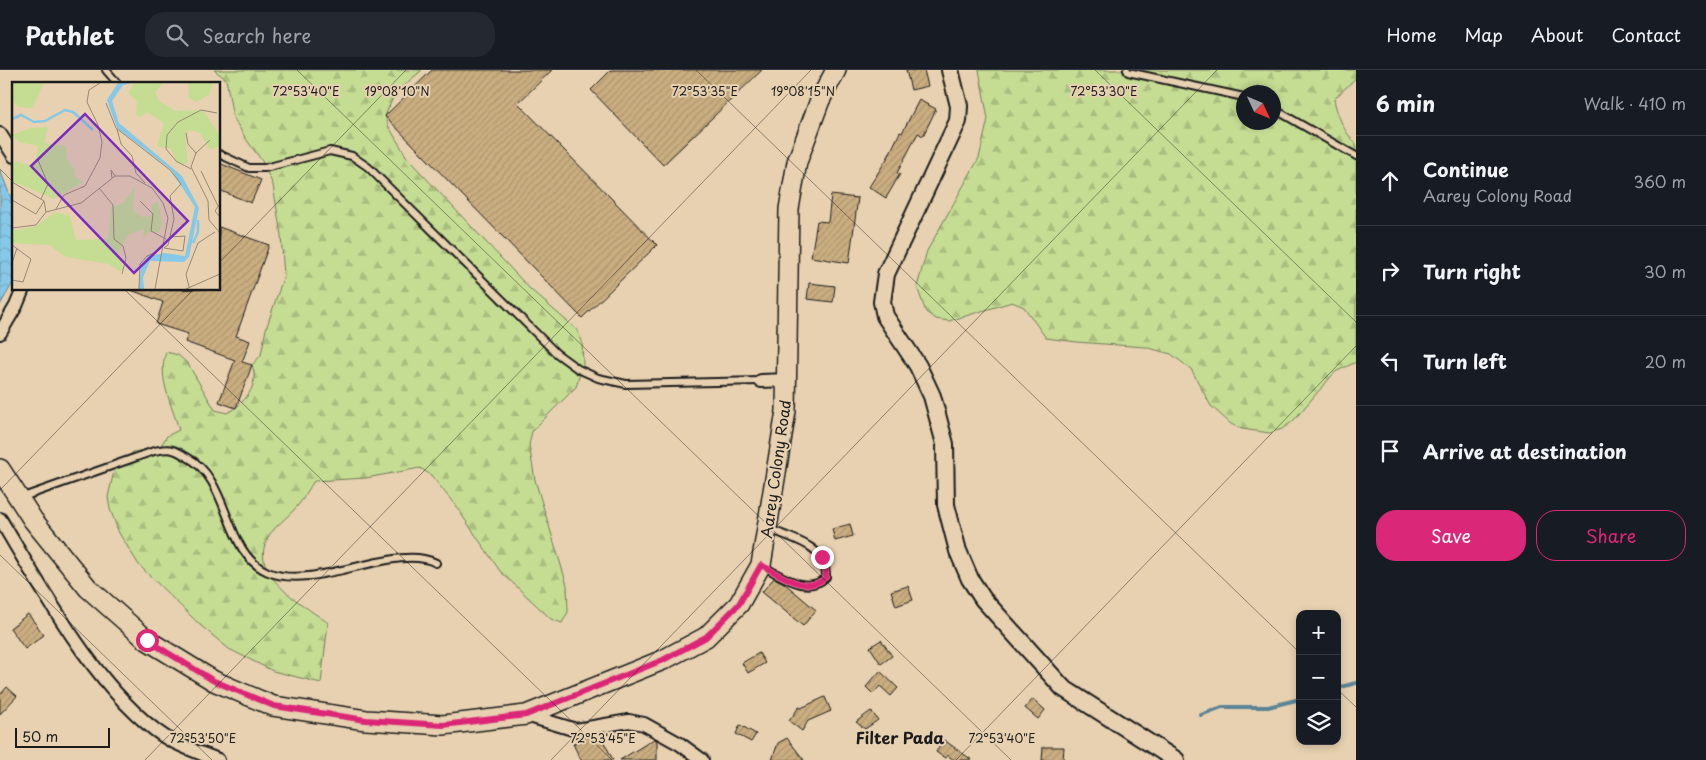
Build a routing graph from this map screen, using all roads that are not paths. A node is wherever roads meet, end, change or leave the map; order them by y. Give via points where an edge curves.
1 (106, 70) edge
2 (836, 70) edge
3 (950, 70) edge
4 (1127, 70) edge
5 (116, 82) edge
6 (1236, 95) edge
7 (1281, 113) edge
8 (0, 134) edge
9 (12, 153) edge
10 (220, 154) edge
11 (1356, 156) edge
12 (23, 290) edge
13 (0, 332) edge
14 (787, 380) junction
15 (762, 381) joint
16 (0, 469) edge
17 (19, 499) junction
18 (0, 520) edge
19 (767, 527) junction
20 (4, 533) edge
21 (436, 564) dead end
22 (761, 565) junction
23 (526, 715) junction
24 (218, 760) edge
25 (702, 760) edge
26 (1176, 760) edge

1 - 5 lane
2 - 14 main road, Aarey Colony Road via 820,100 797,162 789,209
3 - 26 street via 959,106 958,121 886,274 882,302 885,316 918,366 932,396 945,444 946,505 958,551 983,599 1063,688
4 - 6 lane
7 - 11 lane
8 - 9 street
10 - 15 lane via 249,168 265,168 330,151 352,156 368,167 556,353 598,378 626,384
12 - 13 street
14 - 15 street
14 - 19 main road, Aarey Colony Road via 786,411
16 - 17 main road, Aarey Colony Road
17 - 21 lane via 154,451 173,450 195,461 209,473 244,551 267,572 285,577 351,569 413,556
17 - 23 main road, Aarey Colony Road via 88,588 147,640 222,685 274,706 366,720 443,725
18 - 20 street
19 - 22 main road, Aarey Colony Road
19 - 22 lane via 815,549 826,565 826,577 819,584 807,586
20 - 24 street via 101,675 138,715 166,737
22 - 23 main road, Aarey Colony Road via 739,604 706,637 663,660
23 - 25 street via 576,730 629,721 644,724

